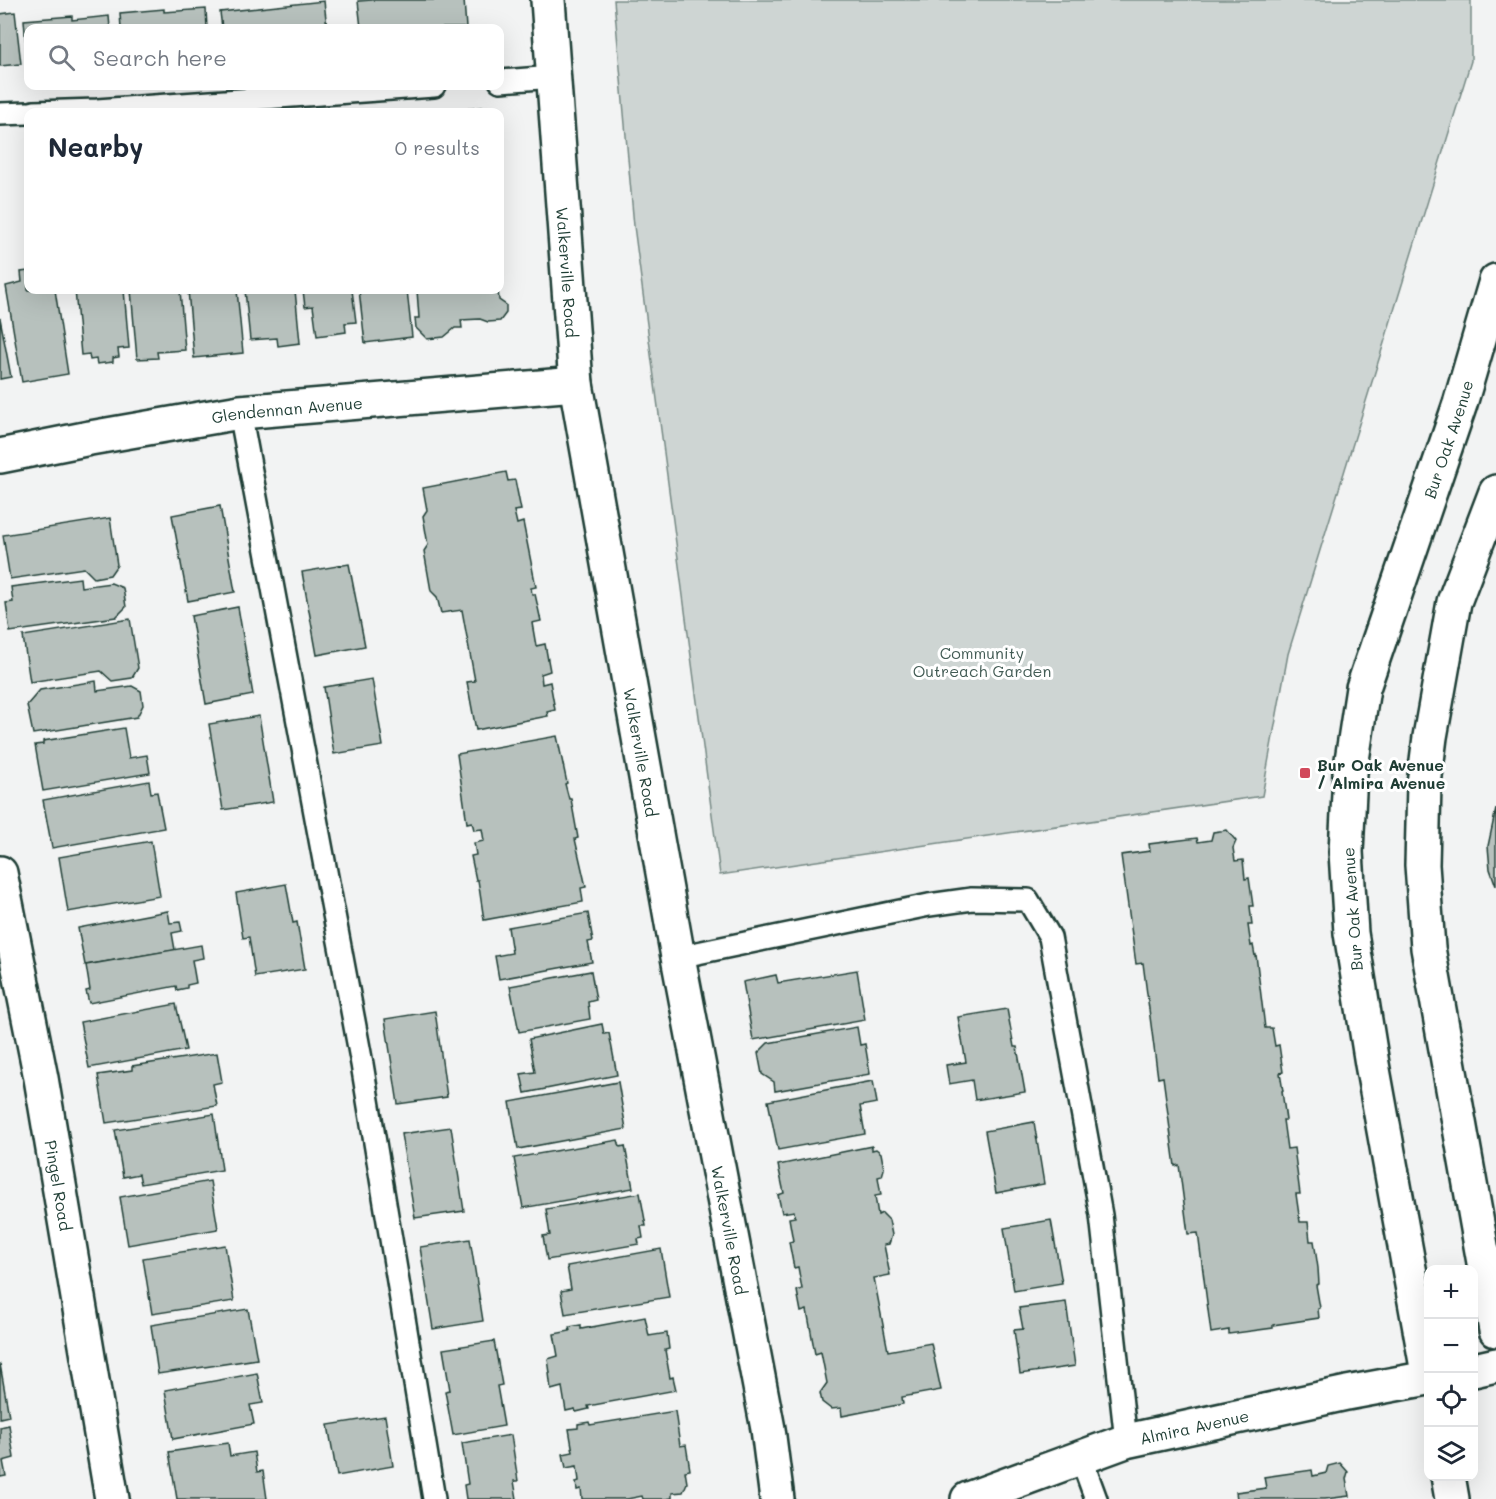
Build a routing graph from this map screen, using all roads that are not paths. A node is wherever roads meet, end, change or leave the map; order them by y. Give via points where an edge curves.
1 (548, 0) edge
2 (554, 77) junction
3 (504, 81) edge
4 (377, 90) edge
5 (123, 108) edge
6 (24, 113) edge
7 (0, 114) edge
8 (1496, 281) edge
9 (576, 384) junction
10 (240, 412) junction
11 (0, 456) edge
12 (1496, 492) edge
13 (0, 873) edge
14 (678, 957) junction
15 (1496, 1330) edge
16 (1496, 1365) edge
17 (1478, 1369) edge
18 (1427, 1373) edge
19 (1424, 1377) edge
20 (1126, 1441) junction
21 (1081, 1458) junction
22 (1449, 1481) edge
23 (112, 1499) edge
24 (434, 1499) edge
25 (777, 1499) edge
26 (968, 1499) edge
27 (1096, 1499) edge
28 (1452, 1499) edge

1 - 2 street, Walkerville Road
2 - 3 lane
2 - 9 street, Walkerville Road
4 - 5 lane
6 - 7 lane
8 - 18 street, Bur Oak Avenue via 1460,404 1364,688 1350,773 1346,852 1351,933
9 - 10 street, Glendennan Avenue
9 - 14 street, Walkerville Road
10 - 11 street, Glendennan Avenue
10 - 24 lane via 362,1064
12 - 15 street via 1454,602 1424,784 1422,864 1428,948
13 - 23 street, Pingel Road via 41,1078
14 - 20 lane via 929,905 972,898 1028,900 1050,937 1101,1215
14 - 25 street, Walkerville Road via 768,1429
16 - 17 street
19 - 20 street, Almira Avenue
20 - 21 street, Almira Avenue
21 - 26 street, Almira Avenue
21 - 27 lane
22 - 28 street

